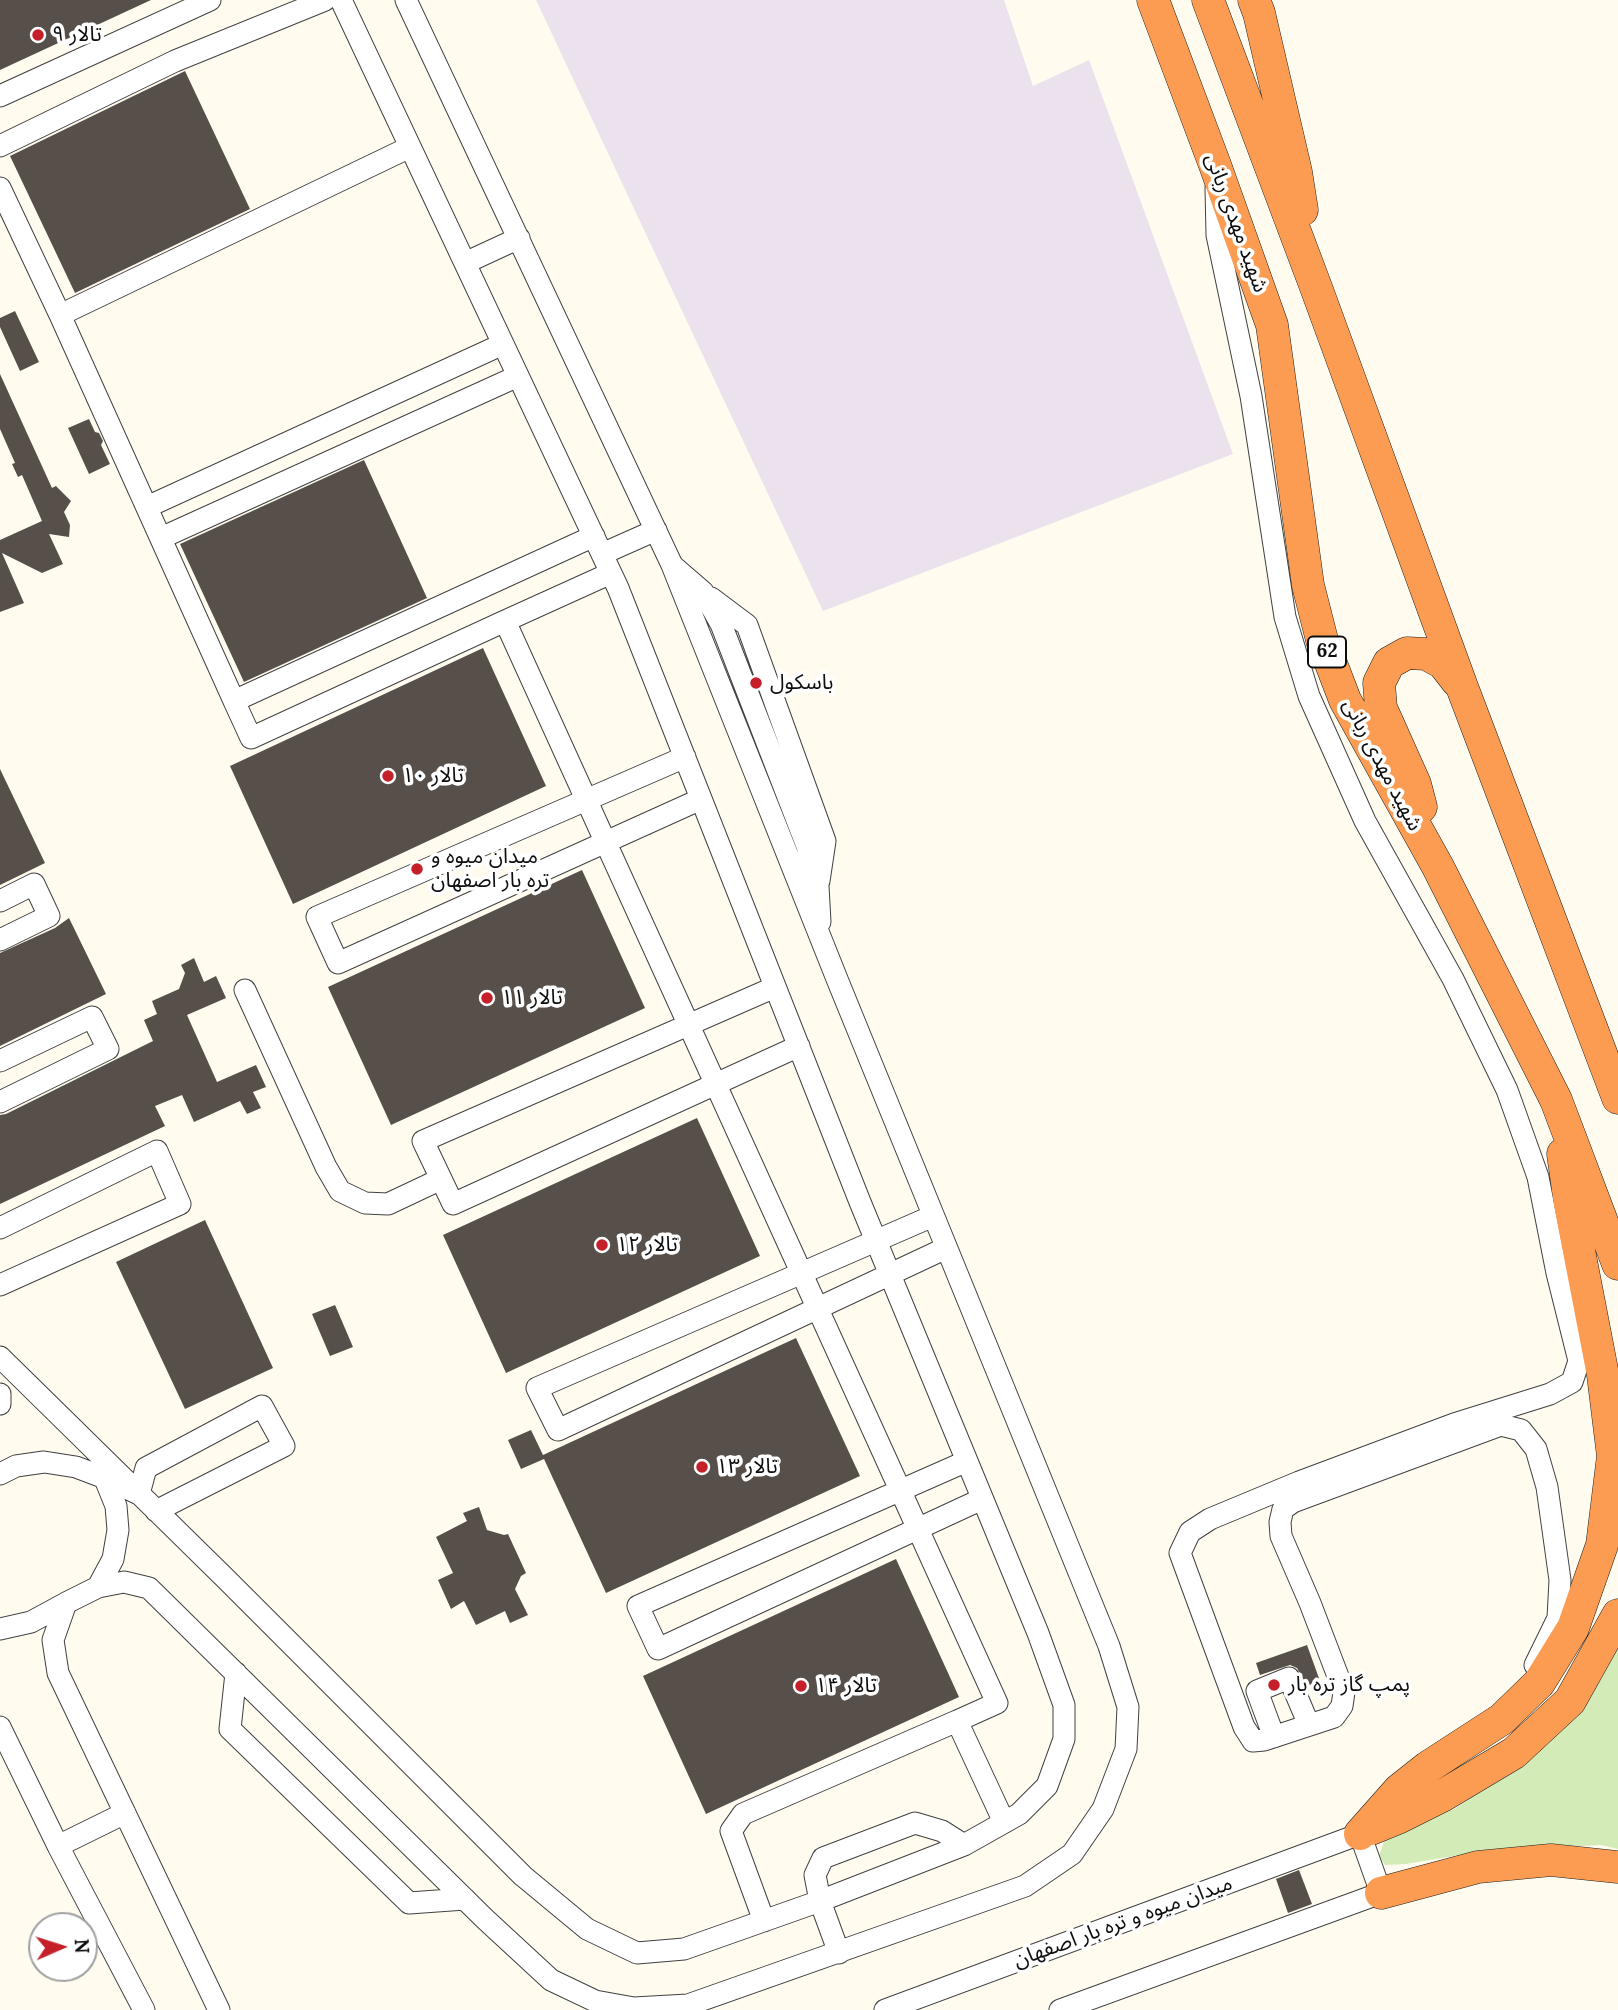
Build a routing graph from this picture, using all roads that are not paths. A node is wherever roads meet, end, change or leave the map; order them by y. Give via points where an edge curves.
1 (210, 0) edge
2 (325, 0) edge
3 (341, 0) edge
4 (406, 0) edge
5 (1153, 0) edge
6 (1208, 0) edge
7 (1254, 0) edge
8 (0, 96) edge
9 (0, 146) edge
10 (410, 147) junction
11 (1215, 165) junction
12 (0, 188) edge
13 (519, 238) junction
14 (465, 263) junction
15 (1317, 290) junction
16 (60, 315) junction
17 (503, 344) junction
18 (518, 376) junction
19 (147, 507) junction
20 (656, 530) junction
21 (161, 538) junction
22 (602, 554) junction
23 (672, 565) junction
24 (505, 621) junction
25 (1462, 687) junction
26 (234, 701) junction
27 (685, 757) junction
28 (701, 799) junction
29 (586, 800) junction
30 (606, 842) junction
31 (1437, 867) junction
32 (0, 901) edge
33 (821, 939) junction
34 (0, 940) edge
35 (775, 987) junction
36 (245, 990) dead end
37 (688, 1025) junction
38 (799, 1046) junction
39 (0, 1061) edge
40 (716, 1084) junction
41 (1618, 1098) edge
42 (1556, 1100) junction
43 (0, 1102) edge
44 (441, 1178) junction
45 (933, 1216) junction
46 (0, 1228) edge
47 (876, 1240) junction
48 (946, 1248) junction
49 (1618, 1264) edge
50 (801, 1273) junction
51 (889, 1273) junction
52 (0, 1285) edge
53 (817, 1308) junction
54 (0, 1357) edge
55 (0, 1394) edge
56 (0, 1405) edge
57 (81, 1437) junction
58 (967, 1461) junction
59 (0, 1474) edge
60 (105, 1478) junction
61 (900, 1490) junction
62 (139, 1494) junction
63 (982, 1499) junction
64 (156, 1511) junction
65 (917, 1529) junction
66 (97, 1587) junction
67 (66, 1603) junction
68 (1618, 1615) edge
69 (0, 1629) edge
70 (236, 1673) junction
71 (957, 1721) junction
72 (1308, 1726) junction
73 (0, 1727) edge
74 (1274, 1737) junction
75 (1466, 1742) junction
76 (125, 1814) junction
77 (1004, 1822) junction
78 (1360, 1834) junction
79 (964, 1845) junction
80 (58, 1846) junction
81 (1618, 1867) edge
82 (1381, 1893) junction
83 (465, 1899) junction
84 (820, 1901) junction
85 (764, 1921) junction
86 (839, 1953) junction
87 (144, 2010) edge
88 (219, 2010) edge
89 (885, 2010) edge
90 (1060, 2010) edge

1 - 8 lane
2 - 9 lane via 176,61
3 - 10 lane
4 - 13 lane
5 - 11 highway, شهید مهدی ربانی / 62
6 - 15 highway
7 - 15 highway via 1296,172
10 - 14 lane
10 - 16 lane
11 - 31 highway, شهید مهدی ربانی / 62 via 1272,325 1308,585 1322,640 1345,700
11 - 74 lane via 1217,235 1251,396 1285,617 1309,696 1365,821 1453,979 1507,1090 1538,1177 1579,1361 1572,1382 1550,1394 1299,1482 1190,1532 1180,1553 1244,1727 1254,1741
12 - 16 lane
13 - 14 lane
13 - 20 lane
14 - 17 lane
15 - 25 highway
16 - 19 lane
17 - 18 lane
17 - 19 lane
18 - 21 lane
18 - 22 lane
19 - 21 lane
20 - 22 lane
20 - 23 lane
21 - 26 lane
22 - 24 lane
22 - 26 lane
22 - 27 lane
23 - 33 lane
23 - 33 lane via 747,625 825,841 818,886
24 - 26 lane via 251,738
24 - 29 lane
25 - 31 highway via 1443,663 1426,654 1407,653 1389,663 1379,683 1381,708 1415,784
25 - 41 highway
27 - 28 lane
27 - 29 lane
28 - 30 lane
28 - 35 lane
29 - 30 lane
29 - 30 lane via 317,917 338,963
30 - 37 lane
31 - 42 highway, شهید مهدی ربانی / 62
32 - 34 lane via 34,884 49,916
33 - 45 lane
35 - 37 lane
35 - 38 lane
36 - 44 lane via 340,1192 365,1203 388,1203
37 - 40 lane
37 - 44 lane via 423,1141
38 - 40 lane
38 - 47 lane
39 - 43 lane via 92,1017 108,1049
40 - 44 lane via 453,1204
40 - 50 lane
42 - 49 highway, شهید مهدی ربانی / 62
42 - 75 highway via 1613,1456 1602,1545 1573,1628 1539,1683 1502,1719
45 - 47 lane
45 - 48 lane
46 - 52 lane via 157,1151 180,1204
47 - 50 lane
47 - 51 lane
48 - 51 lane
48 - 86 lane via 1109,1646 1128,1707 1126,1749 1103,1809 1072,1854 1026,1886
50 - 53 lane
50 - 53 lane via 537,1388 558,1430
51 - 53 lane
51 - 58 lane
53 - 61 lane
54 - 57 lane
55 - 56 lane
57 - 60 lane
57 - 62 lane
58 - 61 lane
58 - 63 lane
59 - 60 lane via 16,1466 44,1462
60 - 62 lane
60 - 66 lane via 116,1506 118,1530 113,1559
61 - 65 lane
61 - 65 lane via 638,1606 658,1649
62 - 64 lane
62 - 64 lane via 146,1468 262,1406 284,1446
63 - 65 lane
63 - 77 lane via 1064,1705 1064,1739 1047,1786
64 - 85 lane via 523,1876 587,1929 637,1953 684,1950
65 - 71 lane via 997,1703
66 - 67 lane
66 - 70 lane via 124,1581 149,1588
67 - 69 lane via 31,1622
67 - 76 lane via 53,1640 58,1672
68 - 78 highway via 1570,1701 1514,1753 1442,1796
70 - 83 lane
70 - 83 lane via 230,1729 409,1902
71 - 77 lane
71 - 85 lane via 743,1814 731,1831
72 - 74 lane
72 - 74 lane via 1289,1678 1257,1691
72 - 75 lane via 1334,1717 1344,1692 1281,1536 1283,1509 1501,1425 1521,1430 1536,1449 1547,1487 1560,1580 1558,1618 1535,1665
73 - 80 lane
75 - 78 highway via 1399,1790
76 - 80 lane
76 - 88 lane
77 - 79 lane
78 - 82 lane
78 - 89 lane, میدان میوه و تره بار اصفهان
79 - 84 lane
79 - 84 lane via 942,1831 915,1823 823,1858 815,1875
80 - 87 lane
81 - 82 highway via 1551,1860 1478,1867
82 - 90 lane
83 - 86 lane via 551,1980 596,2001 635,2008 688,2005
84 - 85 lane
84 - 86 lane

